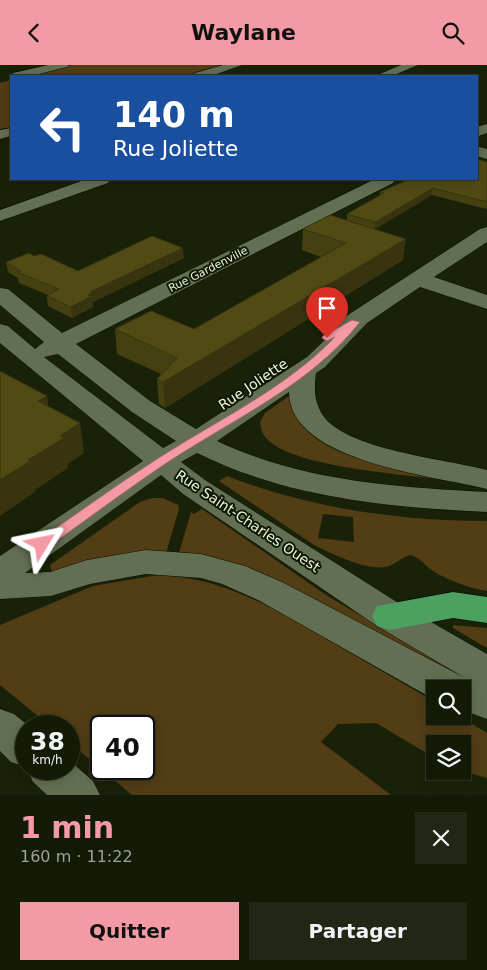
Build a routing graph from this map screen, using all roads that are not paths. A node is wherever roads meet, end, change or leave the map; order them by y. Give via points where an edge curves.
1 (63, 65) edge
2 (236, 65) edge
3 (412, 65) edge
4 (23, 75) edge
5 (202, 75) edge
6 (384, 75) edge
7 (99, 180) edge
8 (384, 180) edge
9 (0, 217) edge
10 (487, 233) edge
11 (418, 279) junction
12 (0, 294) edge
13 (487, 302) edge
14 (356, 322) junction
15 (0, 331) edge
16 (62, 344) junction
17 (29, 357) junction
18 (304, 371) junction
19 (192, 437) junction
20 (162, 461) junction
21 (487, 480) edge
22 (487, 502) edge
23 (0, 573) edge
24 (0, 586) edge
25 (487, 610) edge
26 (390, 616) junction
27 (487, 673) edge
28 (433, 680) edge
29 (471, 696) edge
30 (487, 702) edge
31 (0, 726) edge
32 (15, 739) edge
33 (61, 780) edge
34 (78, 795) edge

1 - 4 street
2 - 5 street
3 - 6 street
7 - 9 street
8 - 16 street, Rue Gardenville
10 - 11 street, Rue Joliette
11 - 13 street
11 - 14 street, Rue Joliette
12 - 16 street
14 - 18 street, Rue Joliette
14 - 19 street, Rue Joliette via 298,354 205,416
15 - 17 street, Rue Saint-Charles Ouest
16 - 17 street, Rue Gardenville
16 - 19 street via 117,387
17 - 20 street, Rue Saint-Charles Ouest
18 - 19 street, Rue Joliette
18 - 21 street via 302,397 306,410 336,439 374,455
19 - 20 street, Rue Joliette
19 - 22 street via 236,461 305,481 396,495
20 - 23 street, Rue Joliette
20 - 26 street, Rue Saint-Charles Ouest via 218,503
24 - 28 street via 51,584 130,563 170,562 201,566 270,591
25 - 26 highway via 453,605
26 - 27 street, Rue Saint-Charles Ouest
29 - 30 street
31 - 32 street
33 - 34 street

